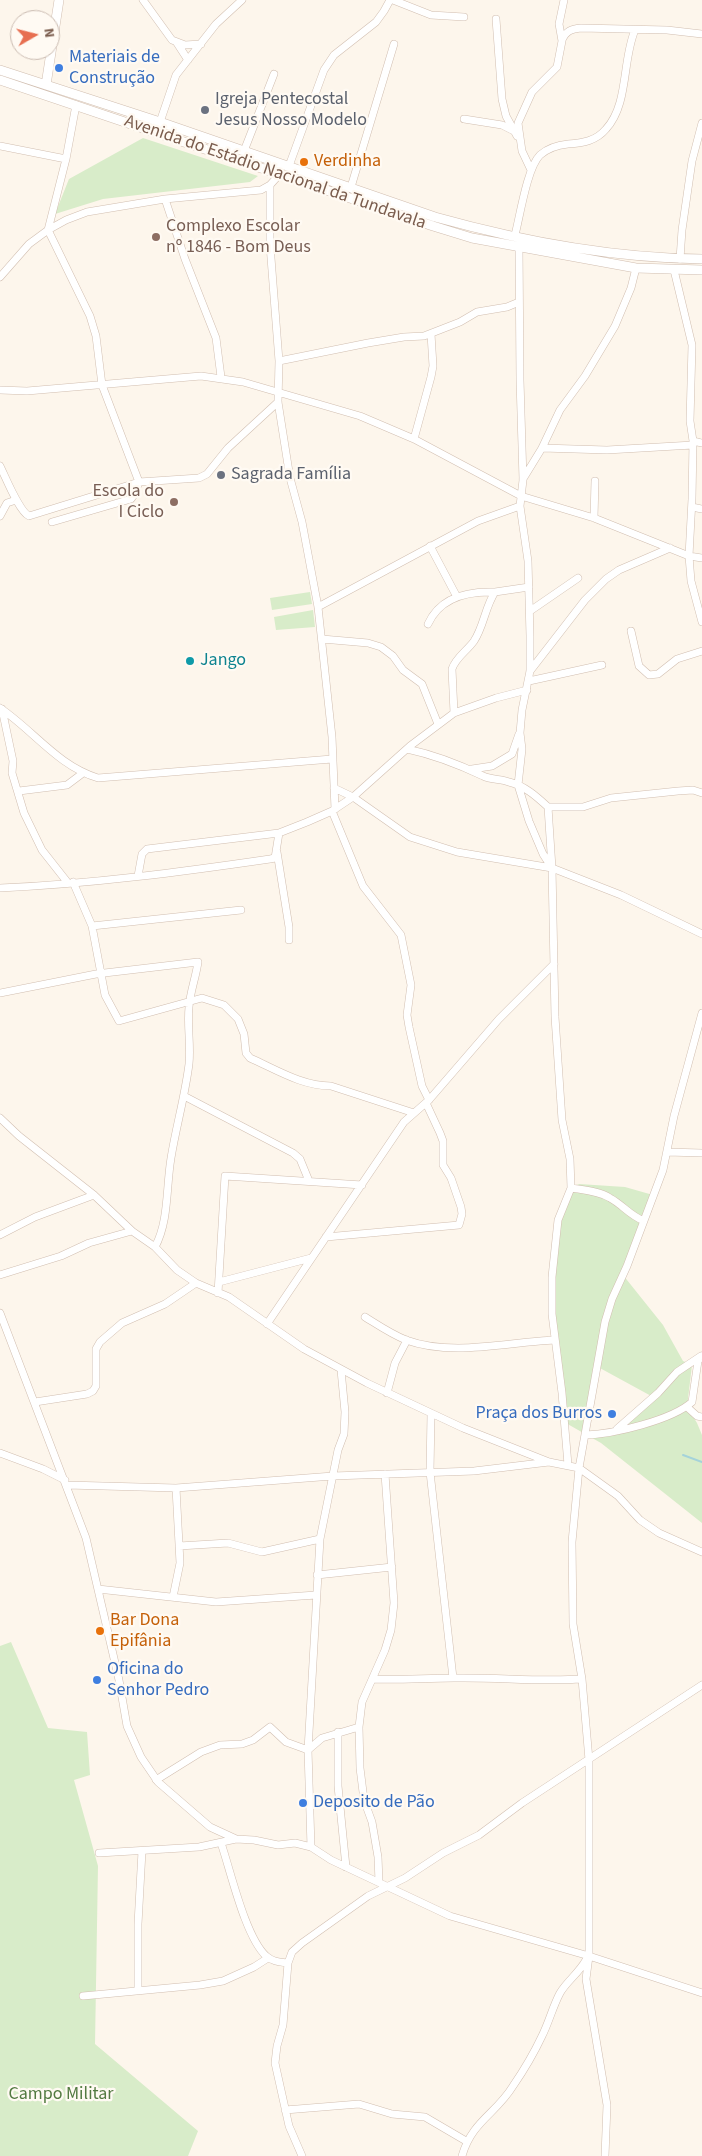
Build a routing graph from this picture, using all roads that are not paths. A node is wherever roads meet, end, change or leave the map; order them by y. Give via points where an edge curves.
1 (59, 0) edge
2 (143, 0) edge
3 (242, 0) edge
4 (392, 0) edge
5 (564, 0) edge
6 (464, 17) dead end
7 (496, 19) dead end
8 (635, 30) junction
9 (702, 34) edge
10 (562, 41) junction
11 (177, 43) junction
12 (201, 44) junction
13 (394, 44) dead end
14 (188, 60) junction
15 (0, 70) edge
16 (274, 74) dead end
17 (0, 80) edge
18 (46, 85) junction
19 (76, 105) junction
20 (464, 119) dead end
21 (160, 122) junction
22 (702, 123) edge
23 (514, 131) junction
24 (519, 138) junction
25 (700, 144) edge
26 (0, 146) edge
27 (244, 151) junction
28 (66, 159) junction
29 (289, 166) junction
30 (531, 170) junction
31 (280, 175) junction
32 (270, 185) junction
33 (351, 187) junction
34 (165, 199) junction
35 (48, 230) junction
36 (515, 235) junction
37 (519, 246) junction
38 (680, 259) junction
39 (702, 260) edge
40 (636, 268) junction
41 (674, 270) junction
42 (702, 270) edge
43 (0, 277) edge
44 (519, 302) junction
45 (431, 334) junction
46 (279, 361) junction
47 (221, 377) junction
48 (102, 385) junction
49 (0, 390) edge
50 (279, 392) junction
51 (278, 402) junction
52 (414, 439) junction
53 (693, 443) junction
54 (702, 443) edge
55 (542, 448) junction
56 (0, 466) edge
57 (523, 480) junction
58 (595, 481) dead end
59 (139, 482) junction
60 (521, 496) junction
61 (16, 500) junction
62 (4, 505) edge
63 (520, 506) junction
64 (692, 507) junction
65 (702, 509) edge
66 (0, 516) edge
67 (594, 518) junction
68 (52, 522) dead end
69 (430, 546) junction
70 (670, 548) junction
71 (689, 556) junction
72 (702, 558) edge
73 (578, 578) dead end
74 (529, 587) junction
75 (495, 592) junction
76 (458, 597) junction
77 (318, 607) junction
78 (530, 611) junction
79 (702, 622) edge
80 (428, 624) dead end
81 (631, 631) dead end
82 (322, 639) junction
83 (702, 651) edge
84 (602, 666) dead end
85 (530, 671) junction
86 (528, 681) junction
87 (527, 690) junction
88 (1, 708) edge
89 (454, 713) junction
90 (438, 724) junction
91 (520, 733) junction
92 (407, 748) junction
93 (332, 759) junction
94 (472, 769) junction
95 (83, 773) junction
96 (518, 785) junction
97 (334, 788) junction
98 (19, 790) junction
99 (702, 793) edge
100 (353, 798) junction
101 (548, 807) junction
102 (334, 810) junction
103 (279, 833) junction
104 (277, 852) junction
105 (552, 868) junction
106 (138, 876) junction
107 (70, 883) junction
108 (0, 888) edge
109 (241, 910) dead end
110 (92, 926) junction
111 (702, 934) edge
112 (288, 940) dead end
113 (554, 964) junction
114 (100, 973) junction
115 (0, 993) edge
116 (190, 1001) junction
117 (702, 1013) edge
118 (184, 1096) junction
119 (427, 1102) junction
120 (414, 1113) junction
121 (0, 1118) edge
122 (667, 1152) junction
123 (702, 1153) edge
124 (309, 1182) junction
125 (362, 1185) junction
126 (571, 1188) junction
127 (94, 1195) junction
128 (644, 1221) junction
129 (132, 1231) junction
130 (0, 1235) edge
131 (326, 1236) junction
132 (155, 1247) junction
133 (311, 1258) junction
134 (0, 1275) edge
135 (219, 1282) junction
136 (196, 1283) junction
137 (218, 1293) junction
138 (0, 1313) edge
139 (365, 1317) dead end
140 (267, 1324) junction
141 (406, 1340) junction
142 (555, 1340) junction
143 (702, 1356) edge
144 (341, 1370) junction
145 (387, 1393) junction
146 (35, 1402) junction
147 (686, 1407) junction
148 (432, 1414) junction
149 (702, 1417) edge
150 (616, 1430) junction
151 (586, 1435) junction
152 (0, 1453) edge
153 (549, 1462) junction
154 (568, 1464) junction
155 (579, 1468) junction
156 (430, 1472) junction
157 (385, 1474) junction
158 (333, 1476) junction
159 (66, 1483) junction
160 (176, 1488) junction
161 (320, 1539) junction
162 (179, 1546) junction
163 (702, 1552) edge
164 (392, 1567) junction
165 (318, 1575) junction
166 (98, 1588) junction
167 (316, 1595) junction
168 (173, 1597) junction
169 (373, 1678) junction
170 (453, 1678) junction
171 (582, 1679) junction
172 (702, 1685) edge
173 (359, 1727) junction
174 (338, 1732) junction
175 (308, 1750) junction
176 (589, 1760) junction
177 (156, 1780) junction
178 (236, 1839) junction
179 (221, 1843) junction
180 (311, 1847) junction
181 (142, 1851) junction
182 (99, 1853) dead end
183 (346, 1867) junction
184 (379, 1882) junction
185 (388, 1887) junction
186 (589, 1956) junction
187 (268, 1958) junction
188 (288, 1963) junction
189 (138, 1990) junction
190 (702, 1993) edge
191 (83, 1996) dead end
192 (285, 2110) junction
193 (466, 2141) junction
194 (302, 2156) edge
195 (462, 2156) edge
196 (605, 2156) edge

1 - 18 street
2 - 11 street via 168,37
3 - 12 street via 216,24
4 - 6 street via 431,14
4 - 29 street via 376,22 334,55 324,70
5 - 10 street via 559,24
7 - 23 street via 502,99
8 - 9 street
8 - 10 street via 576,29 565,34
8 - 30 street via 612,122 606,130 588,141 548,149 539,156
10 - 24 street via 557,67 535,87 522,110 518,123
11 - 12 street
11 - 14 street
12 - 14 street
13 - 33 street
14 - 21 street via 172,84
15 - 18 street, Avenida do Estádio Nacional da Tundavala
16 - 27 street
17 - 19 street, Avenida do Estádio Nacional da Tundavala
18 - 21 street, Avenida do Estádio Nacional da Tundavala
19 - 28 street
19 - 31 street, Avenida do Estádio Nacional da Tundavala
20 - 23 street via 502,125
21 - 27 street, Avenida do Estádio Nacional da Tundavala
22 - 25 street
23 - 24 street
24 - 30 street
25 - 38 street via 692,161
26 - 28 street
27 - 29 street, Avenida do Estádio Nacional da Tundavala
28 - 35 street
29 - 33 street, Avenida do Estádio Nacional da Tundavala
30 - 36 street
31 - 32 street
31 - 37 street, Avenida do Estádio Nacional da Tundavala via 440,229
32 - 34 street via 260,190
32 - 46 street via 270,246
33 - 36 street, Avenida do Estádio Nacional da Tundavala via 435,217
34 - 35 street via 87,212
34 - 47 street via 216,338
35 - 43 street via 29,244
35 - 48 street via 90,316
36 - 38 street, Avenida do Estádio Nacional da Tundavala via 640,258
37 - 40 street, Avenida do Estádio Nacional da Tundavala
37 - 44 street
38 - 39 street, Avenida do Estádio Nacional da Tundavala
40 - 41 street, Avenida do Estádio Nacional da Tundavala
40 - 55 street via 615,326 560,410
41 - 42 street, Avenida do Estádio Nacional da Tundavala
41 - 53 street via 692,345 690,421
44 - 45 street via 477,312
44 - 57 street
45 - 46 street
45 - 52 street via 431,377
46 - 50 street
47 - 48 street
47 - 50 street
48 - 49 street
48 - 59 street
50 - 51 street
50 - 52 street via 360,416
51 - 59 street via 228,448 207,474 199,478
51 - 77 street via 290,478
52 - 60 street
53 - 54 street
53 - 55 street via 607,450
53 - 64 street
55 - 57 street
56 - 61 street
57 - 60 street
58 - 67 street
59 - 61 street via 33,515 26,515
59 - 68 street via 131,499
60 - 63 street
60 - 67 street
61 - 62 street
62 - 66 street
63 - 69 street via 478,521
63 - 74 street
64 - 65 street
64 - 71 street
67 - 70 street
69 - 76 street
69 - 77 street
70 - 71 street
70 - 85 street via 619,570 606,580 585,600
71 - 72 street
71 - 79 street via 691,581
73 - 78 street
74 - 75 street
74 - 78 street
75 - 76 street
75 - 89 street via 475,639 454,663
76 - 80 street via 437,608
77 - 82 street
78 - 85 street
81 - 83 street via 639,666 649,675 658,674 677,659
82 - 90 street via 381,647 422,684
82 - 93 street
84 - 86 street
85 - 86 street
86 - 87 street
87 - 89 street
87 - 91 street
88 - 95 street via 59,758
88 - 98 street via 13,760 12,772
89 - 90 street
90 - 92 street
91 - 94 street via 512,754 492,766
91 - 96 street via 522,749
92 - 94 street
92 - 100 street
93 - 95 street via 98,778
93 - 97 street
94 - 96 street via 484,776
95 - 98 street via 66,785
96 - 101 street
96 - 105 street via 529,821
97 - 100 street
97 - 102 street
98 - 107 street via 24,813 36,840
99 - 101 street via 678,791 611,798 583,807
100 - 102 street
100 - 105 street via 410,837 457,852
101 - 105 street
102 - 103 street
102 - 119 street via 363,886 401,936 411,985 407,1015
103 - 104 street
103 - 106 street via 147,849 142,854
104 - 106 street via 275,858 270,859
104 - 112 street via 289,927
105 - 111 street via 621,895
105 - 113 street
106 - 107 street
107 - 108 street
107 - 110 street
109 - 110 street
110 - 114 street
113 - 119 street via 504,1013
113 - 126 street via 562,1120 570,1159
114 - 115 street
114 - 116 street via 105,995 119,1021
114 - 116 street via 198,962
116 - 118 street via 190,1049
116 - 120 street via 202,998 224,1005 238,1019 250,1058 298,1081 331,1086
117 - 122 street
118 - 124 street via 293,1153 300,1159
118 - 132 street via 171,1157 164,1226
119 - 120 street
119 - 131 street via 443,1141 443,1165 461,1207 459,1225
120 - 125 street via 396,1132
121 - 127 street
122 - 123 street
122 - 128 street
124 - 125 street
124 - 135 street via 225,1176
125 - 131 street
126 - 128 street via 610,1198 632,1216
126 - 142 street via 557,1229 552,1277
127 - 129 street
127 - 130 street
128 - 151 street via 605,1322
129 - 132 street
129 - 134 street via 89,1242 60,1256
131 - 133 street
132 - 136 street via 177,1270
133 - 135 street
133 - 140 street
135 - 137 street
136 - 137 street
136 - 146 street via 165,1304 122,1323 100,1342 96,1349 96,1386 93,1391
137 - 140 street
138 - 146 street
139 - 141 street
140 - 144 street
141 - 142 street via 429,1345 472,1347
141 - 145 street via 395,1363
142 - 154 street
143 - 147 street via 698,1361 692,1402
143 - 150 street via 677,1372 658,1394
144 - 145 street
144 - 158 street via 344,1434
145 - 148 street
146 - 159 street
147 - 149 street
147 - 150 street via 663,1418
148 - 153 street
148 - 156 street
150 - 151 street
151 - 155 street
152 - 159 street via 43,1469
153 - 154 street
153 - 156 street via 474,1471
154 - 155 street
155 - 163 street via 618,1496 646,1524
155 - 171 street via 572,1542 573,1624
156 - 157 street
156 - 170 street
157 - 158 street
157 - 164 street
158 - 160 street
158 - 161 street
159 - 160 street
159 - 166 street via 86,1538
160 - 162 street
161 - 162 street via 262,1552 228,1543
161 - 165 street
162 - 168 street via 180,1563
164 - 165 street
164 - 169 street via 394,1603 391,1630
165 - 167 street
166 - 168 street
166 - 177 street via 120,1680 127,1726
167 - 168 street via 216,1602
167 - 175 street
169 - 170 street
169 - 173 street via 362,1702
170 - 171 street
171 - 176 street
172 - 176 street
173 - 174 street
173 - 184 street via 364,1800 372,1822
174 - 175 street via 322,1738
174 - 183 street via 338,1786
175 - 177 street via 286,1742 270,1727 242,1744 220,1745 201,1752
175 - 180 street
176 - 185 street via 479,1835
176 - 186 street
177 - 178 street via 210,1827
178 - 179 street
178 - 180 street
179 - 181 street
179 - 187 street via 247,1921 259,1948
180 - 183 street
181 - 182 street
181 - 189 street
183 - 184 street
184 - 185 street
185 - 186 street via 450,1916
185 - 188 street via 368,1896 302,1943 292,1952
186 - 190 street
186 - 193 street via 559,1995 542,2038 513,2087
186 - 196 street via 586,1979 607,2105
187 - 188 street
187 - 189 street via 223,1981
188 - 192 street via 283,2025 275,2063
189 - 191 street
192 - 193 street via 359,2104 392,2114 425,2117
192 - 194 street
193 - 195 street

